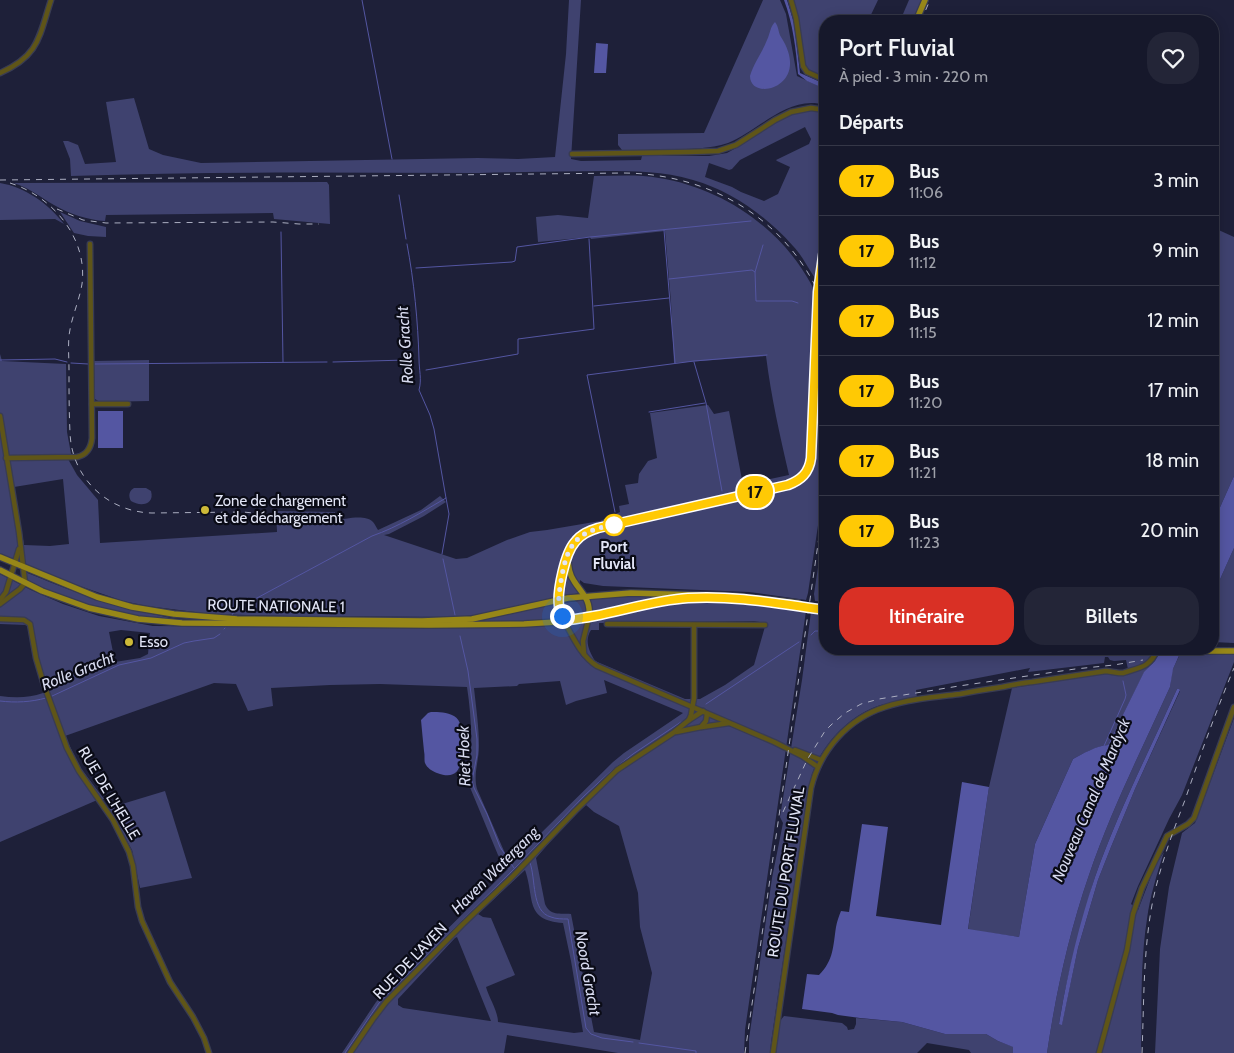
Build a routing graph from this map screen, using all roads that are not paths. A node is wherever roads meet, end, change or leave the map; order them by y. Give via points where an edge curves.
1 (50, 0) edge
2 (790, 0) edge
3 (925, 0) edge
4 (919, 15) edge
5 (0, 73) edge
6 (819, 77) edge
7 (819, 109) edge
8 (572, 154) dead end
9 (90, 244) dead end
10 (819, 285) edge
11 (92, 404) junction
12 (128, 404) dead end
13 (0, 416) edge
14 (6, 458) junction
15 (20, 545) junction
16 (568, 551) junction
17 (0, 558) edge
18 (15, 564) junction
19 (23, 569) junction
20 (0, 570) edge
21 (12, 575) junction
22 (25, 583) junction
23 (579, 587) junction
24 (602, 595) junction
25 (585, 596) junction
26 (559, 600) junction
27 (0, 602) edge
28 (798, 604) junction
29 (819, 607) edge
30 (588, 617) junction
31 (0, 619) edge
32 (564, 621) junction
33 (607, 624) dead end
34 (694, 625) junction
35 (765, 625) dead end
36 (585, 655) junction
37 (1154, 655) edge
38 (692, 707) junction
39 (1234, 707) edge
40 (705, 712) junction
41 (686, 722) junction
42 (729, 723) junction
43 (701, 727) junction
44 (673, 733) junction
45 (774, 742) junction
46 (821, 760) junction
47 (818, 767) junction
48 (209, 1053) edge
49 (350, 1053) edge
50 (773, 1053) edge
51 (1099, 1053) edge

1 - 5 street via 42,32 32,50 18,64
2 - 6 street via 803,66 807,72
3 - 4 main road
7 - 8 street via 808,108 786,114 729,148 718,151
9 - 11 street
10 - 16 main road via 811,458 805,475 788,485 592,530 577,539
11 - 12 street
11 - 14 street via 92,443 85,454
13 - 14 street
14 - 15 street
15 - 18 street
15 - 19 street
16 - 23 main road via 570,571
16 - 26 main road
17 - 18 main road, ROUTE NATIONALE 1
18 - 19 main road, ROUTE NATIONALE 1
18 - 21 street
19 - 21 street
19 - 22 street
19 - 26 main road, ROUTE NATIONALE 1 via 125,605 224,619 451,620
20 - 21 main road, ROUTE NATIONALE 1
21 - 22 main road, ROUTE NATIONALE 1
21 - 27 street
22 - 27 street
22 - 32 main road, ROUTE NATIONALE 1 via 90,608 166,622 429,626
23 - 24 main road
23 - 25 main road
24 - 25 main road, ROUTE NATIONALE 1
24 - 28 main road, ROUTE NATIONALE 1 via 643,592 726,595
25 - 26 main road, ROUTE NATIONALE 1
25 - 30 main road
26 - 32 main road
28 - 29 main road, bridge
28 - 30 main road, ROUTE NATIONALE 1 via 688,598
30 - 32 main road, ROUTE NATIONALE 1
30 - 36 street via 583,641
31 - 48 street, RUE DE L'HELLE via 29,623 48,697 75,763 111,817 128,850 143,924 170,982 192,1014
32 - 36 street
33 - 34 street
34 - 35 street
34 - 38 street, RUE DE L'AVEN
36 - 38 street via 600,667
37 - 46 street, ROUTE DU PORT FLUVIAL via 1145,666 1121,673 1102,671 884,707 846,729
38 - 40 street
38 - 41 street, RUE DE L'AVEN
39 - 51 street via 1194,818 1167,836 1142,888
40 - 41 street, RUE DE L'AVEN
40 - 42 street
40 - 43 street via 706,721
41 - 44 street, RUE DE L'AVEN
42 - 43 street, RUE DE L'AVEN
42 - 45 street
43 - 44 street, RUE DE L'AVEN
44 - 49 street, RUE DE L'AVEN via 617,770 566,819 386,1002
45 - 46 street
45 - 47 street
46 - 47 street, ROUTE DU PORT FLUVIAL
47 - 50 street, ROUTE DU PORT FLUVIAL via 808,801

